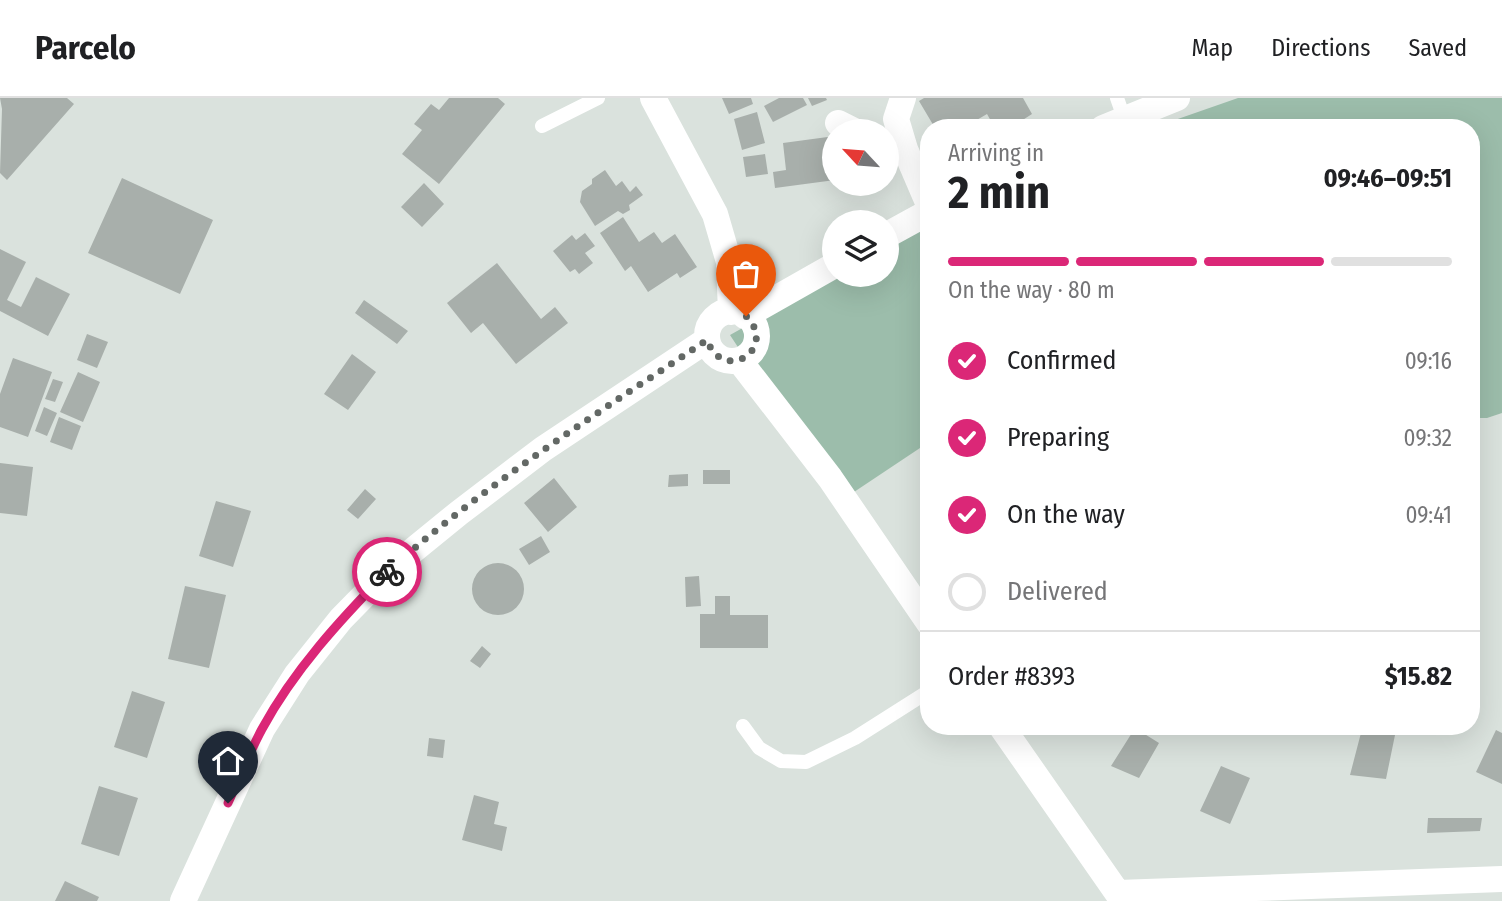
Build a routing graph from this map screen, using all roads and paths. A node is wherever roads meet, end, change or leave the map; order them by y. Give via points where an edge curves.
1 (597, 98) edge
2 (653, 98) edge
3 (903, 98) edge
4 (1177, 98) edge
5 (1115, 115) edge
6 (896, 119) edge
7 (542, 126) dead end
8 (900, 153) edge
9 (920, 189) edge
10 (920, 217) edge
11 (899, 228) edge
12 (822, 272) edge
13 (738, 314) junction
14 (707, 340) junction
15 (739, 360) junction
16 (920, 610) edge
17 (920, 697) edge
18 (743, 726) dead end
19 (1007, 735) edge
20 (1502, 878) edge
21 (1121, 897) edge
22 (183, 901) edge

1 - 7 lane
2 - 13 street via 715,214
3 - 6 street
4 - 5 street
8 - 9 street
10 - 11 street
12 - 13 street
13 - 14 street via 716,317
13 - 15 street via 755,328 757,336 752,351
14 - 15 street via 715,355
14 - 22 street via 480,497 388,570 341,619 297,674 262,729
15 - 16 street via 830,478
17 - 18 lane via 855,738 806,762 781,761 759,748
19 - 21 street
20 - 21 street

